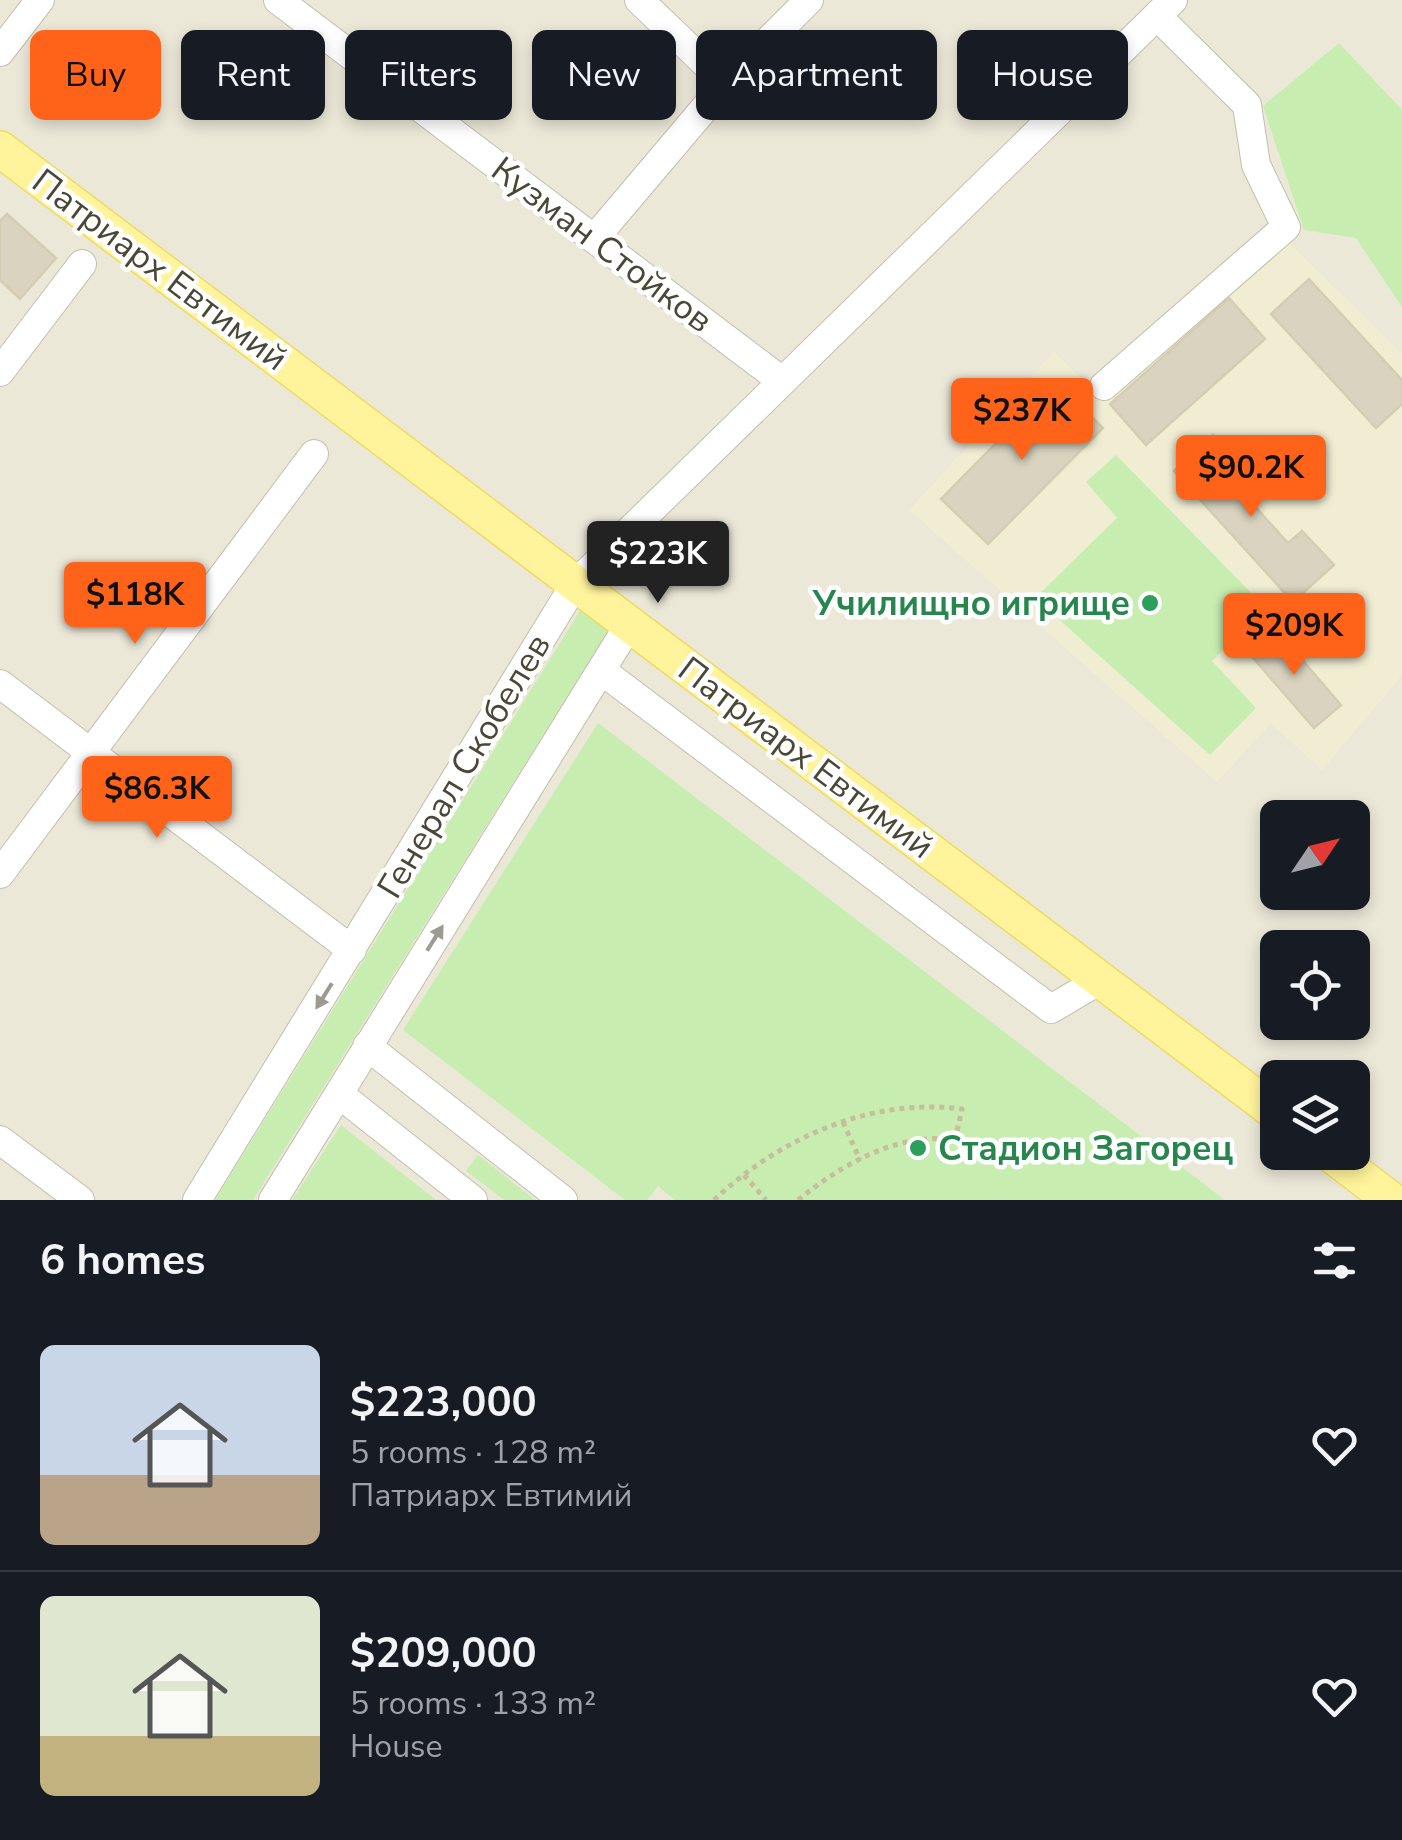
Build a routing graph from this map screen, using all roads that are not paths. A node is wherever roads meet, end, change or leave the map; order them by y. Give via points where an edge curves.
1 (40, 0) edge
2 (278, 0) edge
3 (639, 0) edge
4 (808, 0) edge
5 (1165, 8) edge
6 (778, 30) edge
7 (0, 52) edge
8 (696, 54) edge
9 (696, 118) edge
10 (0, 149) edge
11 (594, 239) junction
12 (82, 264) dead end
13 (0, 372) edge
14 (782, 382) junction
15 (1104, 386) dead end
16 (314, 454) dead end
17 (574, 584) junction
18 (629, 625) junction
19 (602, 671) junction
20 (0, 684) edge
21 (90, 756) junction
22 (0, 874) edge
23 (352, 950) junction
24 (1100, 980) junction
25 (368, 1046) junction
26 (339, 1094) junction
27 (1260, 1100) edge
28 (0, 1140) edge
29 (1352, 1170) edge
30 (80, 1200) edge
31 (196, 1200) edge
32 (273, 1200) edge
33 (473, 1200) edge
34 (564, 1200) edge
35 (1391, 1200) edge

1 - 7 street
2 - 11 street, Кузман Стойков
3 - 8 street
4 - 6 street
5 - 14 street, Генерал Скобелев
5 - 15 street via 1247,105 1256,165 1286,227
9 - 11 street
10 - 17 main road, Патриарх Евтимий
11 - 14 street, Кузман Стойков
12 - 13 street
14 - 17 street, Генерал Скобелев
16 - 21 street
17 - 18 main road, Патриарх Евтимий
17 - 23 street, Генерал Скобелев
18 - 19 street, Генерал Скобелев
18 - 24 main road, Патриарх Евтимий
19 - 24 street via 1051,1009
25 -> 19 street, Генерал Скобелев
20 - 21 street
21 - 22 street
21 - 23 street
23 -> 31 street, Генерал Скобелев
24 - 27 main road, Патриарх Евтимий
25 - 26 street, Генерал Скобелев
25 - 34 street
26 - 32 street, Генерал Скобелев
26 - 33 street
28 - 30 street
29 - 35 main road

